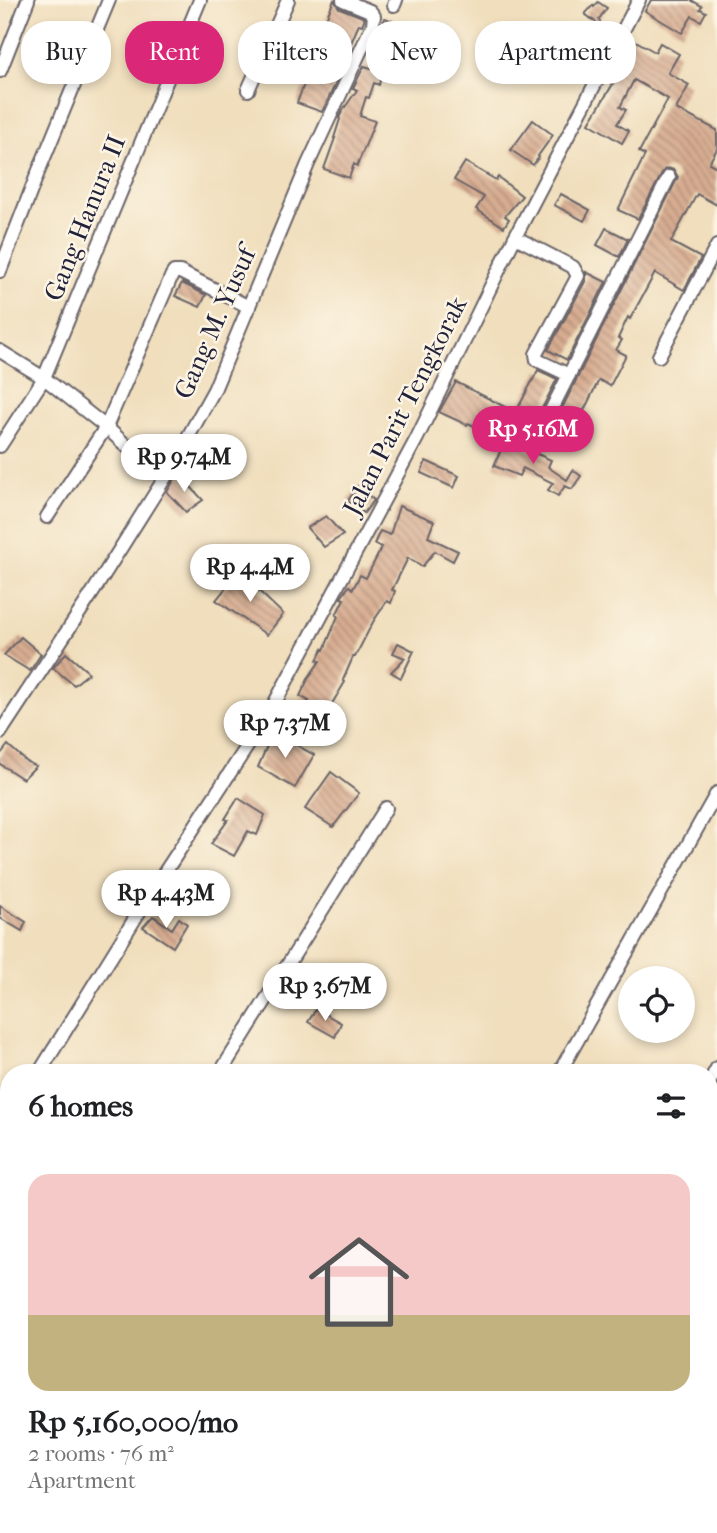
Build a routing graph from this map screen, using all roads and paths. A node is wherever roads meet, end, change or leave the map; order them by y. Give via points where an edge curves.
1 (28, 0) edge
2 (109, 0) edge
3 (200, 0) edge
4 (288, 0) edge
5 (343, 0) edge
6 (639, 0) edge
7 (0, 71) edge
8 (248, 90) dead end
9 (669, 177) dead end
10 (515, 237) junction
11 (717, 246) edge
12 (0, 271) edge
13 (250, 307) junction
14 (0, 351) edge
15 (659, 356) dead end
16 (569, 375) junction
17 (44, 378) junction
18 (106, 428) junction
19 (537, 438) dead end
20 (0, 446) edge
21 (132, 451) dead end
22 (47, 517) dead end
23 (0, 733) edge
24 (717, 793) edge
25 (386, 808) dead end
26 (45, 1064) edge
27 (226, 1064) edge
28 (564, 1064) edge

1 - 7 street
2 - 12 street
3 - 17 street, Gang Hanura II
4 - 8 street
5 - 13 street, Gang M. Yusuf via 370,11 373,24 308,164
6 - 10 street, Jalan Parit Tengkorak
9 - 16 street
10 - 16 street via 573,267 578,276 536,354 537,359
10 - 26 street, Jalan Parit Tengkorak via 417,438 271,710
11 - 15 street
13 - 18 street via 174,272
13 - 23 street, Gang M. Yusuf via 214,390 168,473
14 - 17 street
16 - 19 street
17 - 18 street
17 - 20 street, Gang Hanura II
18 - 21 street
18 - 22 street
24 - 28 street
25 - 27 street

